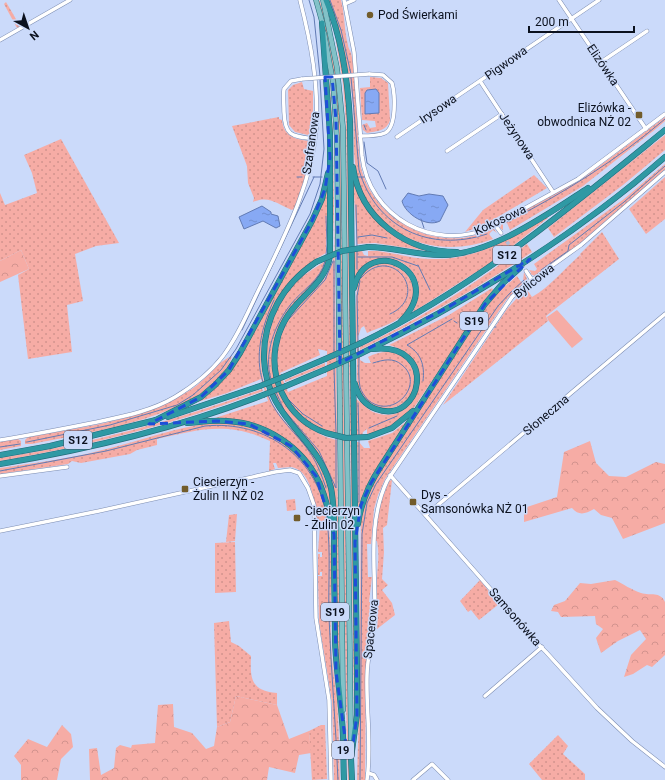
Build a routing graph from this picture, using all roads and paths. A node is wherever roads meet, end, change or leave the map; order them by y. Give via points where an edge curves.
1 (70, 0) edge
2 (300, 0) edge
3 (316, 0) edge
4 (323, 0) edge
5 (326, 0) edge
6 (354, 0) edge
7 (559, 0) edge
8 (599, 0) edge
9 (344, 2) edge
10 (571, 18) junction
11 (322, 22) junction
12 (647, 31) dead end
13 (0, 40) edge
14 (601, 62) junction
15 (480, 81) junction
16 (502, 114) junction
17 (665, 114) edge
18 (646, 130) junction
19 (665, 130) edge
20 (360, 136) junction
21 (397, 137) dead end
22 (315, 139) junction
23 (447, 151) dead end
24 (351, 155) junction
25 (665, 157) edge
26 (330, 158) junction
27 (665, 172) edge
28 (610, 174) junction
29 (554, 192) junction
30 (495, 224) junction
31 (501, 233) tunnel mouth
32 (470, 252) junction
33 (530, 259) junction
34 (526, 271) tunnel mouth
35 (532, 280) junction
36 (352, 297) junction
37 (665, 314) edge
38 (396, 325) junction
39 (368, 350) junction
40 (353, 375) junction
41 (428, 393) junction
42 (154, 421) junction
43 (182, 423) junction
44 (0, 440) edge
45 (0, 455) edge
46 (0, 464) edge
47 (67, 467) dead end
48 (390, 475) junction
49 (0, 476) edge
50 (426, 515) junction
51 (0, 531) edge
52 (334, 534) junction
53 (355, 542) junction
54 (542, 647) junction
55 (485, 696) dead end
56 (342, 720) junction
57 (351, 758) junction
58 (665, 767) edge
59 (368, 773) junction
60 (331, 780) edge
61 (344, 780) edge
62 (352, 780) edge
63 (368, 780) edge
64 (377, 780) edge
65 (413, 780) edge
66 (448, 780) edge

1 - 13 street
2 - 22 street, Szafranowa via 313,57
3 - 11 main road
4 - 57 main road via 338,75 343,128
5 - 24 highway via 339,41 348,89
6 - 9 street
7 - 10 street, Elizówka
8 - 10 street, Pigwowa
9 - 20 street, Kokosowa via 354,52
10 - 14 street, Elizówka
10 - 15 street, Pigwowa
11 - 26 highway
11 - 56 main road via 333,82 337,132 344,663
12 - 14 street
14 - 18 street, Elizówka
15 - 16 street, Jeżynowa
15 - 21 street, Irysowa
16 - 23 street
16 - 29 street, Jeżynowa
17 - 18 street, Kokosowa
18 - 29 street, Kokosowa via 586,173
19 - 28 highway, S12
20 - 22 street, bridge via 384,133 394,121 392,83 383,75 291,81 284,89 287,130 293,135
20 - 30 street, Kokosowa via 363,163 370,185 382,204 402,222 424,232 450,236 476,233
22 - 44 street, Szafranowa via 300,202 241,326 226,352 205,375 175,397 144,410
24 - 32 highway via 362,197 388,229 403,239 421,246 445,251
24 - 36 highway
25 - 33 highway, S12 via 569,233
26 - 41 highway, bridge via 331,246 328,265 319,282 294,307 283,324 276,341 274,358 278,385 289,405 304,422 326,433 346,438 368,437 386,431 402,422
26 - 42 highway via 325,189 314,217 235,362 216,385 201,397
27 - 35 street, Bylicowa via 578,248
28 - 32 highway via 505,238
28 - 38 highway, S12 via 482,273 431,307
29 - 30 street, Kokosowa
30 - 31 street
32 - 52 highway, S19, bridge via 431,255 368,247 346,250 316,262 292,281 276,306 266,337 264,362 270,388 279,408 314,452 327,475 333,500
33 - 39 highway, S12
33 - 41 highway, S19 via 491,295
34 - 35 street
35 - 48 street, Bylicowa via 506,304
36 - 38 highway via 358,277 370,265 386,260 404,267 414,280 416,297 410,310
36 - 40 highway
37 - 50 street, Słoneczna
38 - 42 highway, S12, bridge via 283,377
39 - 40 highway via 390,349 408,357 417,375 413,396 406,404 396,409 378,410 361,398
39 - 43 highway, S12, bridge via 286,386
40 - 53 highway
41 - 53 highway, S19 via 371,483 361,505
42 - 45 highway, S12
43 - 46 highway, S12 via 71,451
43 - 52 highway via 237,422 261,429 287,443 304,459 319,481
47 - 49 street
48 - 50 street, Samsonówka
48 - 59 street, Spacerowa via 380,499 374,525 375,612 367,675
50 - 54 street, Samsonówka via 521,627
51 - 60 street via 275,472 290,470 299,473 310,491 314,510 316,614 329,700
52 - 56 highway, S19 via 336,667
53 - 57 highway, S19 via 357,714
54 - 55 street
54 - 58 street, Samsonówka via 601,712 635,744
56 - 61 highway, 19
57 - 62 highway, 19
59 - 63 street, Spacerowa
59 - 64 street via 374,775
65 - 66 street via 432,764

